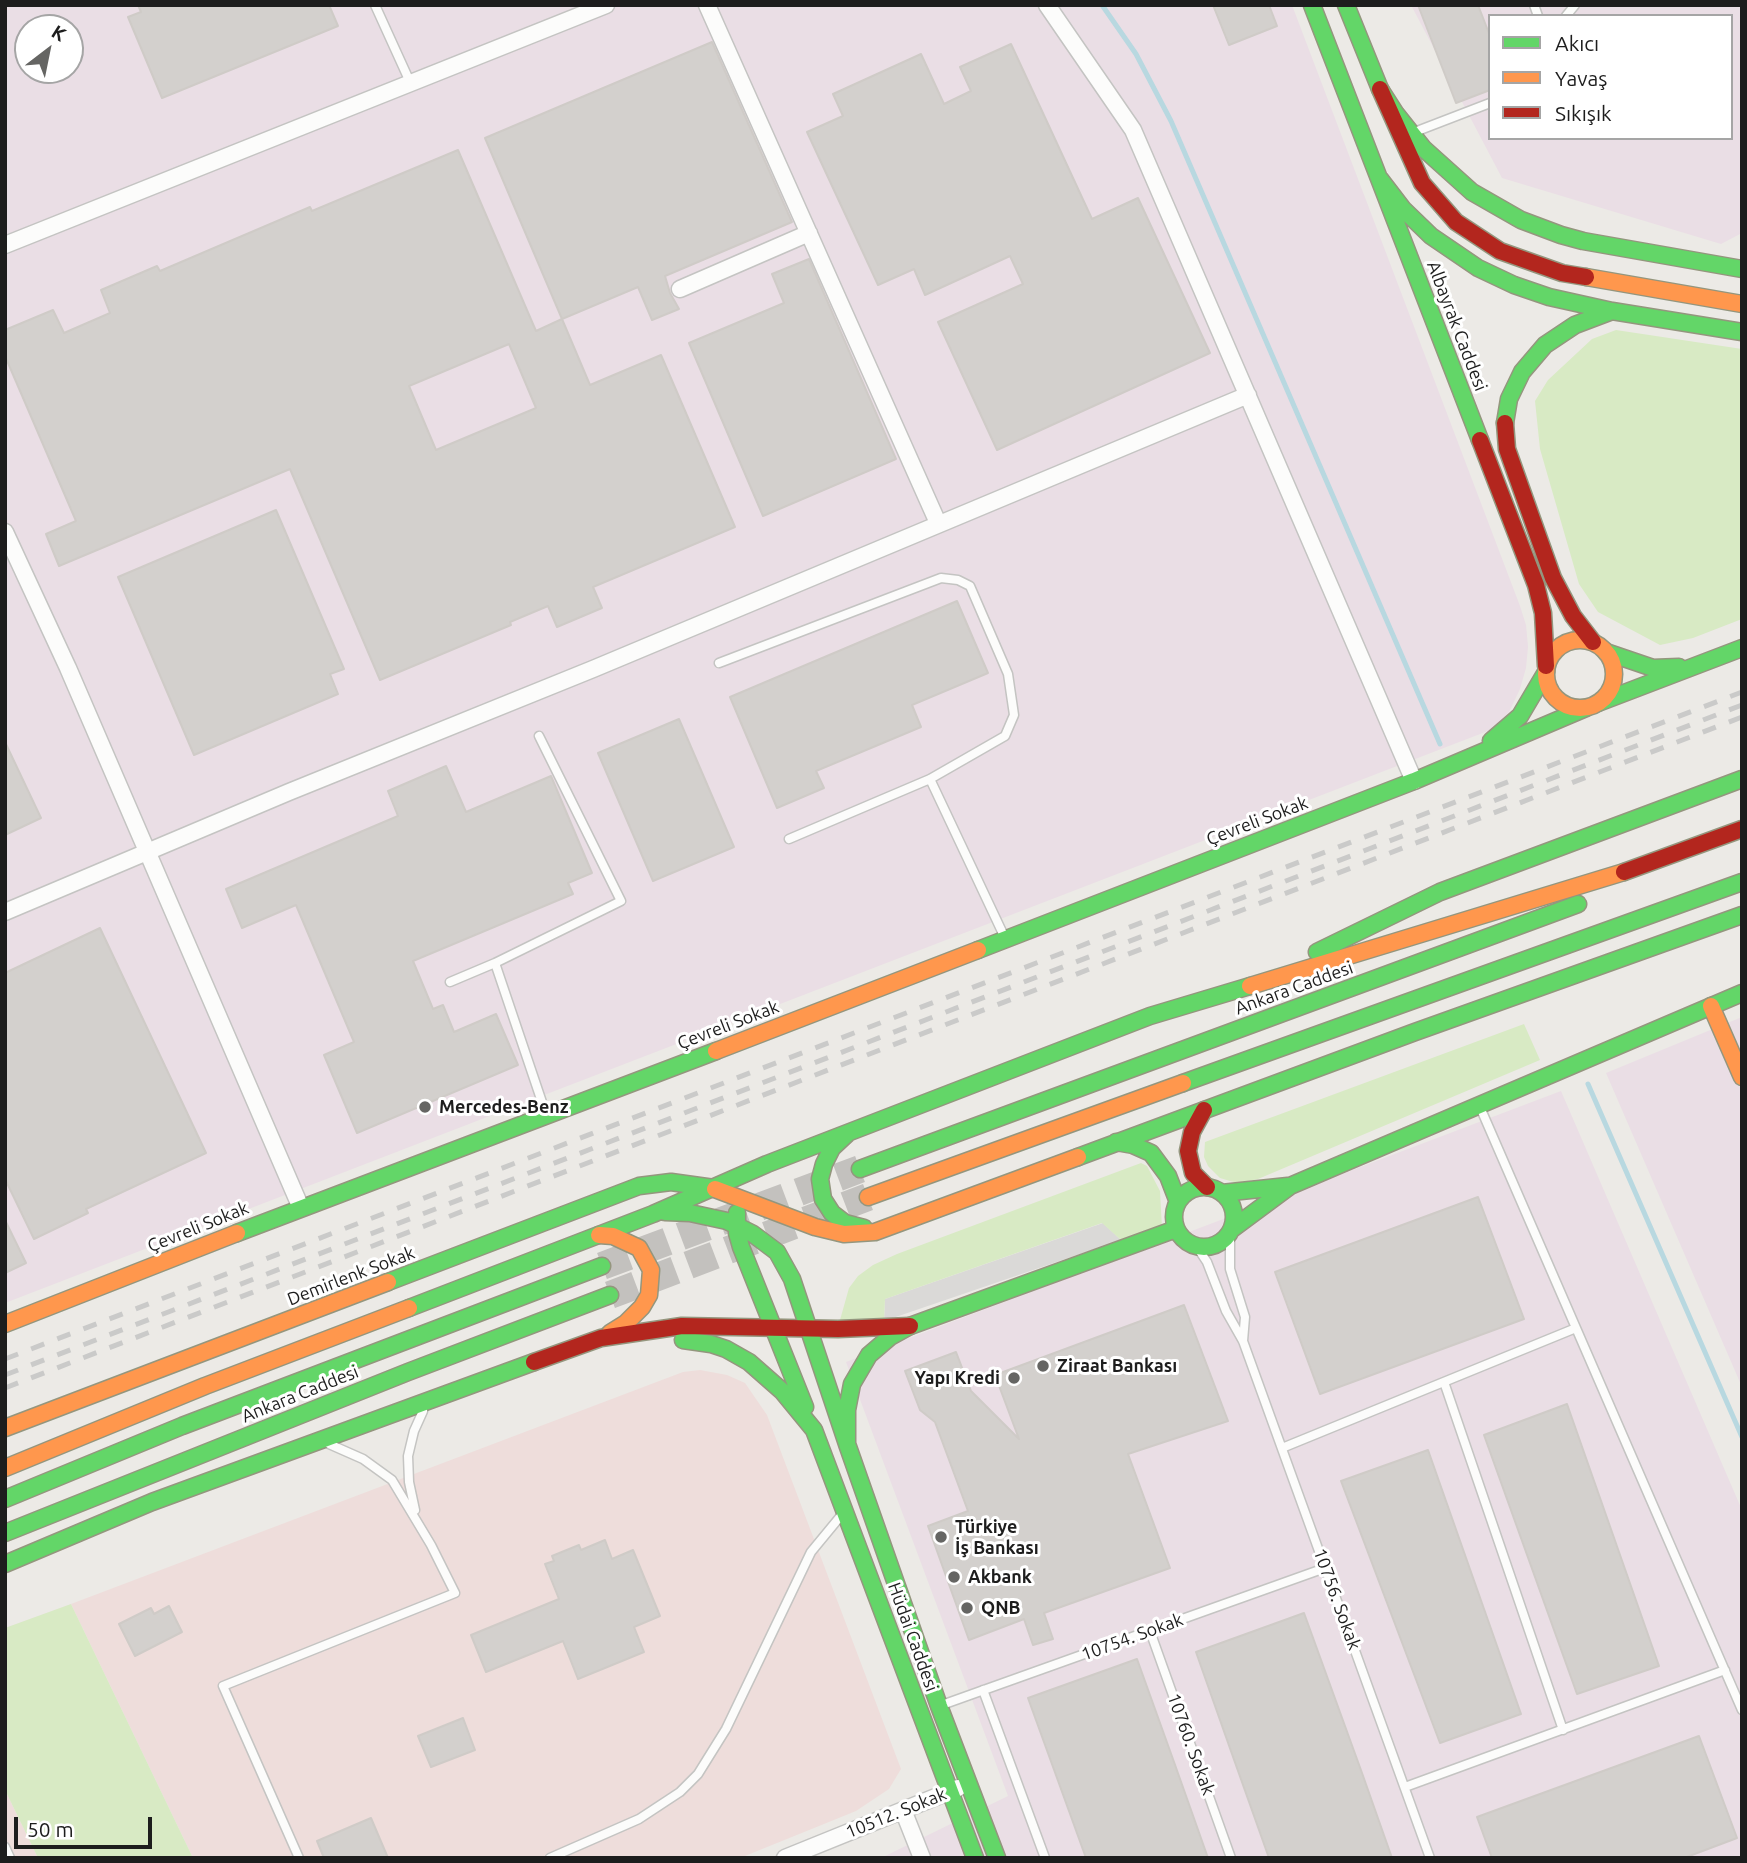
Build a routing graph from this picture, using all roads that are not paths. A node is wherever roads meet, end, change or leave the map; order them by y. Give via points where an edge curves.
1 (375, 5) edge
2 (606, 5) edge
3 (707, 5) edge
4 (1048, 5) edge
5 (1312, 5) edge
6 (1346, 5) edge
7 (410, 82) junction
8 (1488, 104) edge
9 (1405, 135) junction
10 (1380, 179) junction
11 (809, 233) junction
12 (5, 245) edge
13 (1742, 269) edge
14 (680, 289) dead end
15 (1742, 304) edge
16 (1612, 311) junction
17 (1742, 332) edge
18 (1248, 395) junction
19 (938, 523) junction
20 (5, 532) edge
21 (1600, 647) junction
22 (1742, 648) edge
23 (719, 663) dead end
24 (1695, 666) junction
25 (1546, 669) junction
26 (1591, 706) junction
27 (539, 736) dead end
28 (1464, 761) junction
29 (930, 779) junction
30 (1742, 779) edge
31 (1414, 781) junction
32 (1742, 829) edge
33 (789, 839) dead end
34 (1742, 844) edge
35 (147, 852) junction
36 (1742, 882) edge
37 (5, 912) edge
38 (1653, 914) junction
39 (1742, 915) edge
40 (1004, 938) junction
41 (495, 963) junction
42 (450, 982) dead end
43 (1240, 989) junction
44 (1742, 993) edge
45 (1711, 1006) junction
46 (1415, 1032) junction
47 (1742, 1077) edge
48 (1479, 1104) junction
49 (1204, 1110) junction
50 (547, 1117) junction
51 (847, 1134) junction
52 (1116, 1142) junction
53 (767, 1164) junction
54 (860, 1169) tunnel mouth
55 (1290, 1186) junction
56 (715, 1189) junction
57 (1215, 1190) junction
58 (868, 1197) tunnel mouth
59 (741, 1199) junction
60 (1178, 1202) junction
61 (301, 1208) junction
62 (658, 1212) junction
63 (736, 1226) junction
64 (892, 1226) junction
65 (1176, 1229) junction
66 (1231, 1231) junction
67 (599, 1235) junction
68 (1197, 1247) junction
69 (602, 1266) tunnel mouth
70 (610, 1295) tunnel mouth
71 (5, 1324) edge
72 (910, 1326) junction
73 (775, 1328) junction
74 (808, 1328) junction
75 (1576, 1328) junction
76 (601, 1338) junction
77 (1243, 1341) junction
78 (536, 1361) junction
79 (1444, 1382) junction
80 (430, 1399) junction
81 (5, 1428) edge
82 (814, 1430) junction
83 (316, 1440) junction
84 (847, 1444) junction
85 (1282, 1448) junction
86 (5, 1468) edge
87 (5, 1499) edge
88 (846, 1510) junction
89 (417, 1520) junction
90 (5, 1534) edge
91 (5, 1564) edge
92 (1325, 1568) junction
93 (1150, 1631) junction
94 (1725, 1670) junction
95 (984, 1690) junction
96 (939, 1706) junction
97 (1742, 1710) edge
98 (1563, 1730) junction
99 (969, 1784) junction
100 (1405, 1787) junction
101 (950, 1791) junction
102 (903, 1810) junction
103 (5, 1847) edge
104 (10, 1858) edge
105 (299, 1858) edge
106 (550, 1858) edge
107 (785, 1858) edge
108 (922, 1858) edge
109 (975, 1858) edge
110 (997, 1858) edge
111 (1045, 1858) edge
112 (1231, 1858) edge
113 (1430, 1858) edge

1 - 7 lane
2 - 7 street
3 - 11 street
4 - 18 street via 1133,130
5 - 10 main road, Albayrak Caddesi
6 - 9 main road via 1380,89
7 - 12 street
8 - 9 lane
9 - 13 main road via 1472,192 1542,229 1583,241
9 - 15 main road via 1422,183 1438,203 1456,222 1500,251 1562,273
10 - 16 main road via 1416,223 1478,268 1532,292
10 - 25 main road, Albayrak Caddesi via 1536,585 1544,621
11 - 14 street
11 - 19 street
16 - 17 main road
16 - 21 main road via 1575,325 1545,345 1522,372 1505,415 1507,449 1553,578 1573,616
18 - 19 street
18 - 31 street
19 - 35 street
20 - 35 street
21 - 24 main road via 1653,668
21 - 25 main road via 1577,640 1562,644 1550,656
21 - 26 main road via 1613,665 1612,684
22 - 24 main road, Çevreli Sokak
23 - 29 lane via 941,578 970,586 1008,674 1014,715 1004,736
24 - 26 main road, Çevreli Sokak
25 - 26 main road via 1555,697 1569,706
25 - 28 main road via 1520,716
26 - 28 main road, Çevreli Sokak
27 - 41 lane via 621,901
28 - 31 main road, Çevreli Sokak
29 - 33 lane
29 - 40 lane
30 - 43 main road via 1440,891
31 - 40 main road, Çevreli Sokak
32 - 43 main road via 1636,869
34 - 54 main road, Ankara Caddesi
35 - 37 street
35 - 61 street
36 - 38 main road
38 - 46 main road
38 - 58 main road
39 - 46 main road
40 - 50 main road, Çevreli Sokak
41 - 42 lane
41 - 50 lane
43 - 51 main road via 1150,1016
44 - 45 main road
45 - 47 main road
45 - 48 main road
46 - 49 main road
48 - 55 main road
48 - 75 lane
49 - 52 main road
49 - 57 main road via 1188,1152 1193,1173
50 - 61 main road, Çevreli Sokak
51 - 53 main road
51 - 64 main road via 824,1164 820,1179 823,1199 845,1223 864,1228
52 - 60 main road via 1151,1153 1168,1176
52 - 64 main road
53 - 56 main road
53 - 59 main road via 750,1181
55 - 57 main road
55 - 66 main road
56 - 59 main road, Demirlenk Sokak
56 - 62 main road
56 - 81 main road, Demirlenk Sokak via 671,1182 639,1186
57 - 60 main road via 1190,1190
57 - 66 main road via 1232,1207
59 - 63 main road
59 - 64 main road, Demirlenk Sokak via 799,1223 845,1234
60 - 65 main road
61 - 71 main road, Çevreli Sokak
62 - 63 main road, Hüdai Caddesi via 703,1215
62 - 67 main road
63 - 73 main road, Hüdai Caddesi
63 - 74 main road, Hüdai Caddesi via 770,1245 783,1260
65 - 68 main road
65 - 72 main road
66 - 68 main road via 1215,1245
66 - 77 lane, 10756. Sokak via 1230,1269 1245,1317
67 - 76 main road via 639,1248 652,1281 635,1316
67 - 86 main road
68 - 77 lane, 10756. Sokak
69 - 87 main road, Ankara Caddesi via 182,1426
70 - 90 main road, Ankara Caddesi
72 - 74 main road
72 - 84 main road via 878,1347 857,1372 849,1397
73 - 74 main road
73 - 76 main road via 674,1327
73 - 82 main road, Hüdai Caddesi
74 - 84 main road, Hüdai Caddesi
75 - 79 lane
75 - 94 lane
76 - 78 main road
77 - 85 lane, 10756. Sokak
78 - 80 main road
78 - 82 main road via 659,1340 711,1344 760,1371
79 - 85 lane
79 - 98 lane
80 - 83 main road
80 - 89 lane via 418,1419 408,1456
82 - 88 main road, Hüdai Caddesi
83 - 89 lane via 348,1451 383,1472
83 - 91 main road
84 - 96 main road, Hüdai Caddesi
85 - 92 lane, 10756. Sokak
88 - 101 main road, Hüdai Caddesi
88 - 106 lane via 807,1558 726,1729 698,1774 639,1819
89 - 105 lane via 454,1593 223,1686
92 - 93 lane, 10754. Sokak
92 - 100 lane, 10756. Sokak
93 - 95 lane, 10754. Sokak
93 - 112 lane, 10760. Sokak
94 - 97 lane
94 - 98 lane
95 - 96 lane, 10754. Sokak
95 - 111 lane
96 - 99 main road, Hüdai Caddesi
98 - 100 lane
99 - 101 street, 10512. Sokak
99 - 110 main road, Hüdai Caddesi
100 - 113 lane, 10756. Sokak
101 - 102 street, 10512. Sokak
101 - 109 main road, Hüdai Caddesi
102 - 107 street, 10512. Sokak
102 - 108 street
103 - 104 lane

